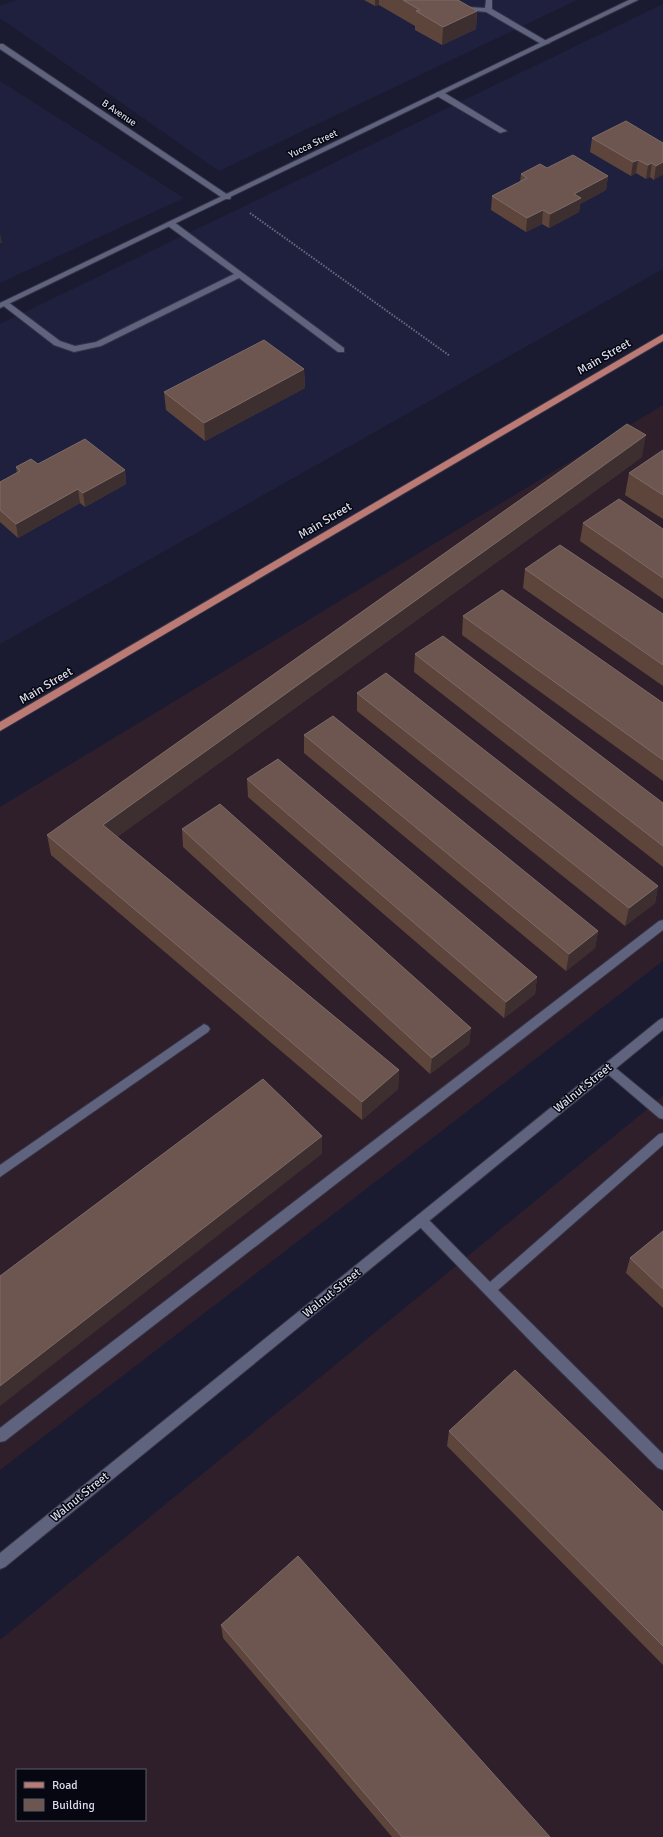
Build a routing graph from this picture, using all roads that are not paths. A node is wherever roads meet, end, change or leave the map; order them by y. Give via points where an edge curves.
1 (448, 0) edge
2 (489, 0) edge
3 (635, 0) edge
4 (488, 10) junction
5 (546, 43) junction
6 (0, 46) edge
7 (440, 94) junction
8 (503, 131) dead end
9 (227, 197) junction
10 (171, 224) junction
11 (239, 275) junction
12 (3, 305) edge
13 (663, 337) edge
14 (341, 350) dead end
15 (0, 727) edge
16 (663, 924) edge
17 (663, 1023) edge
18 (204, 1029) dead end
19 (608, 1068) junction
20 (663, 1114) edge
21 (663, 1138) edge
22 (0, 1172) edge
23 (421, 1220) junction
24 (489, 1290) junction
25 (0, 1436) edge
26 (663, 1463) edge
27 (0, 1562) edge

1 - 4 street via 467,9
2 - 4 street
3 - 5 street, Yucca Street
4 - 5 street
5 - 7 street, Yucca Street
6 - 9 street, B Avenue
7 - 8 street
7 - 9 street, Yucca Street
9 - 10 street, Yucca Street
10 - 11 street
10 - 12 street, Yucca Street
11 - 12 street via 98,344 74,349 57,342
11 - 14 street
13 - 15 main road, Main Street
16 - 25 street
17 - 19 street, Walnut Street
18 - 22 street
19 - 20 street
19 - 23 street, Walnut Street
21 - 24 street
23 - 24 street
23 - 27 street, Walnut Street
24 - 26 street

